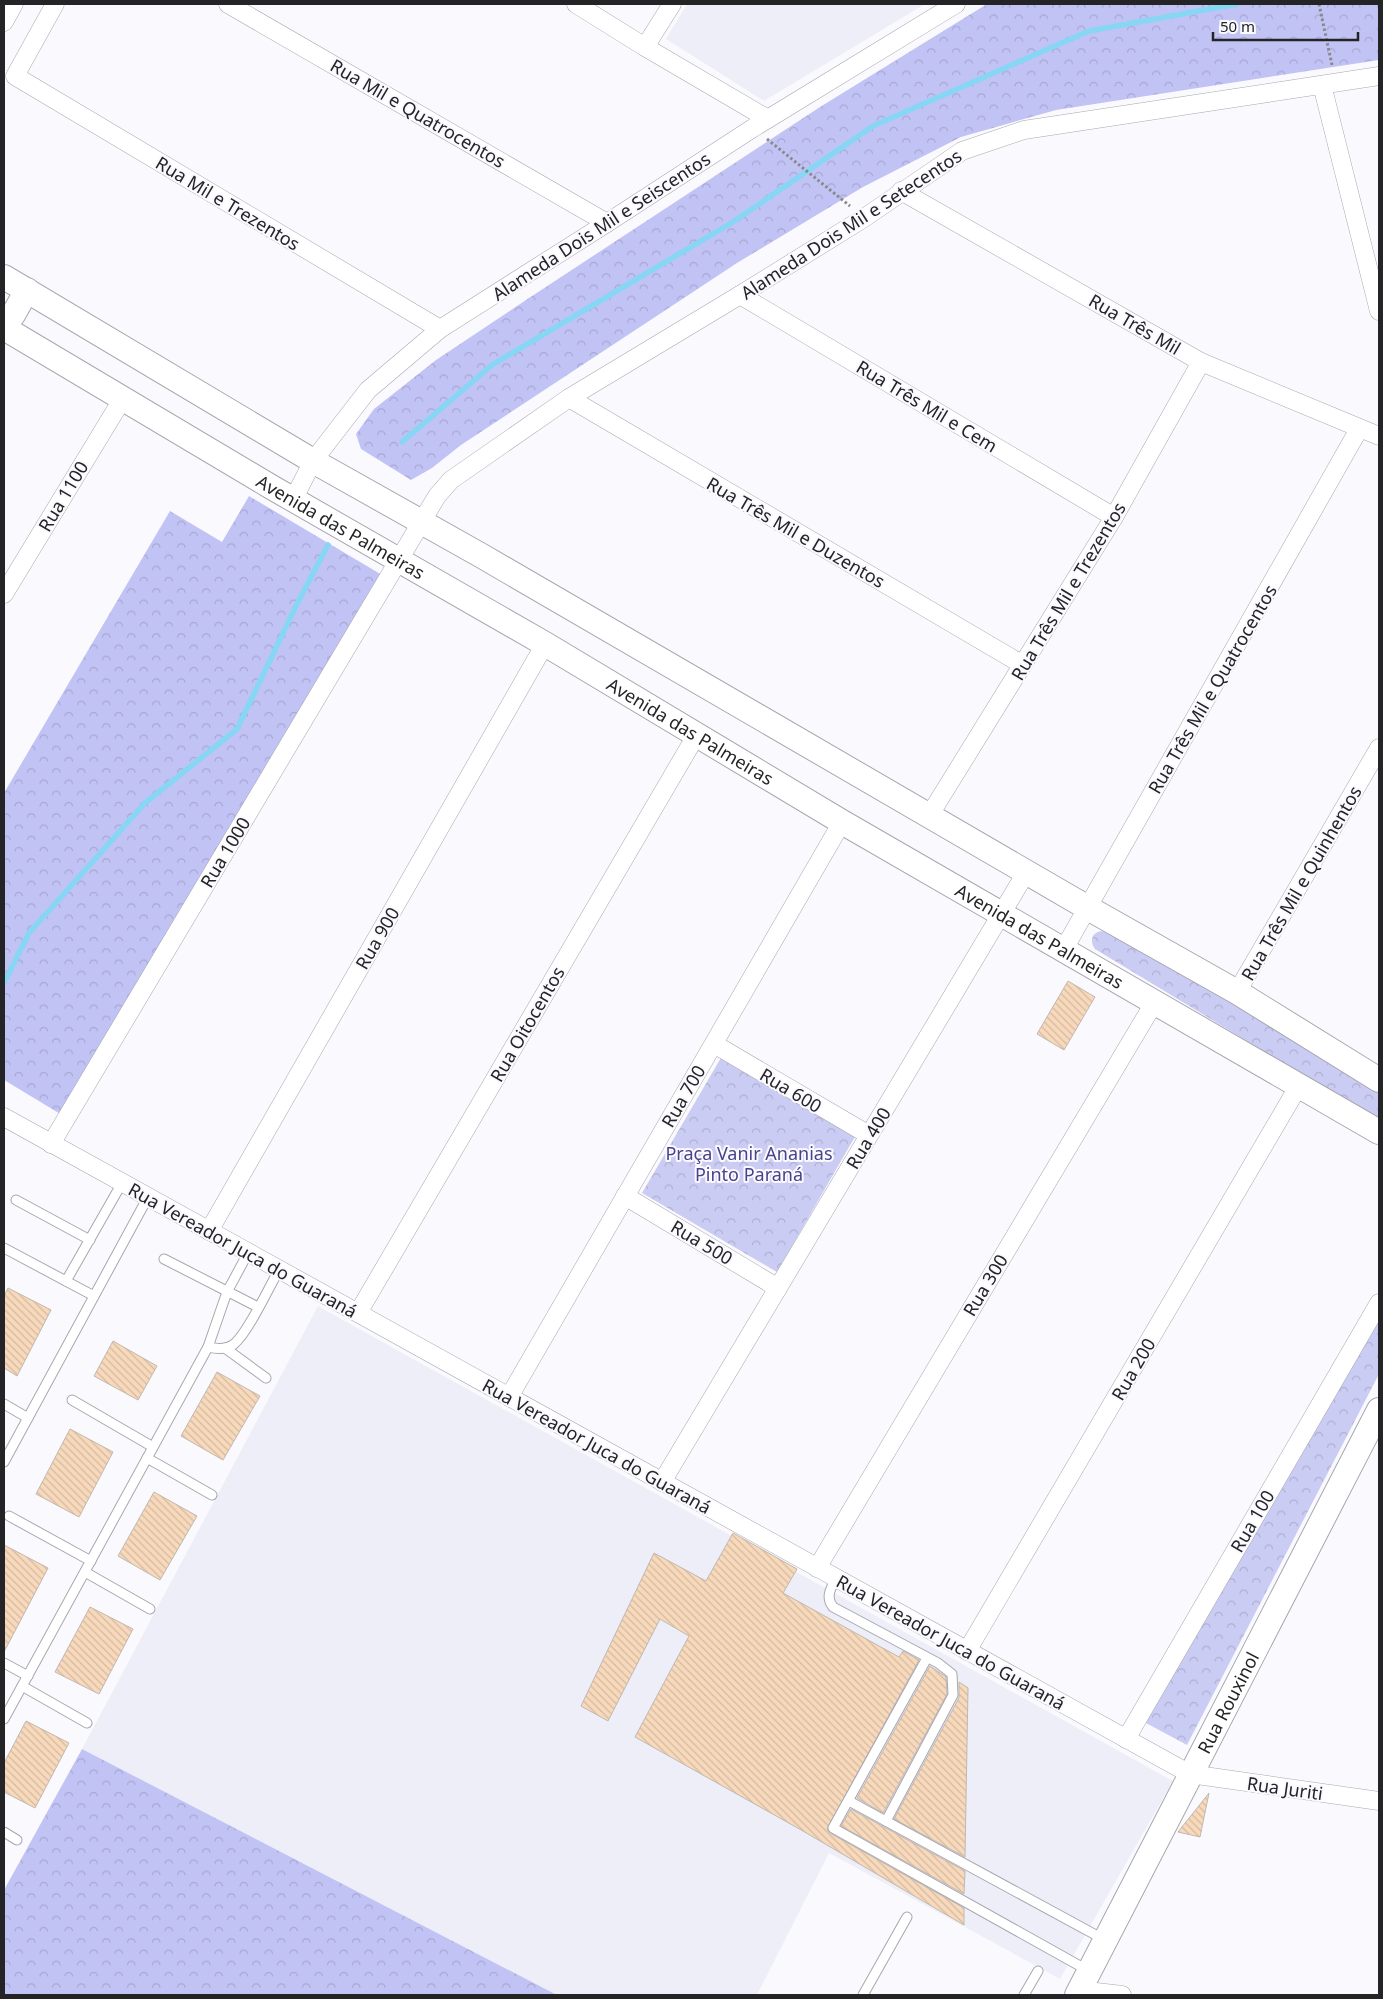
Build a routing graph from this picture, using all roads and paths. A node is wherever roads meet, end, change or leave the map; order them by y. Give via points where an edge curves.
1 (14, 4) edge
2 (55, 4) edge
3 (228, 4) edge
4 (576, 4) edge
5 (672, 4) edge
6 (956, 4) edge
7 (1319, 4) edge
8 (4, 22) edge
9 (645, 47) junction
10 (1379, 76) edge
11 (1329, 84) junction
12 (760, 123) junction
13 (902, 191) junction
14 (864, 218) junction
15 (607, 223) junction
16 (4, 277) edge
17 (27, 290) junction
18 (740, 295) junction
19 (1379, 311) edge
20 (4, 324) edge
21 (4, 328) edge
22 (440, 329) junction
23 (1201, 362) junction
24 (123, 398) junction
25 (569, 398) junction
26 (1360, 429) junction
27 (1379, 436) edge
28 (313, 461) junction
29 (294, 500) junction
30 (1114, 517) junction
31 (421, 522) junction
32 (398, 560) junction
33 (4, 594) edge
34 (545, 644) junction
35 (1023, 666) junction
36 (697, 734) junction
37 (1379, 748) edge
38 (929, 816) junction
39 (842, 822) junction
40 (1027, 871) junction
41 (1088, 908) junction
42 (1001, 913) junction
43 (1064, 949) junction
44 (1237, 992) junction
45 (1154, 1003) junction
46 (714, 1044) junction
47 (1379, 1080) edge
48 (1298, 1087) junction
49 (4, 1117) edge
50 (1379, 1132) edge
51 (869, 1135) junction
52 (52, 1144) junction
53 (122, 1183) junction
54 (625, 1196) junction
55 (148, 1197) junction
56 (16, 1200) dead end
57 (208, 1231) junction
58 (90, 1240) junction
59 (4, 1248) edge
60 (248, 1252) junction
61 (164, 1259) dead end
62 (279, 1270) junction
63 (66, 1281) junction
64 (778, 1288) junction
65 (227, 1292) junction
66 (94, 1296) junction
67 (1379, 1304) edge
68 (258, 1307) junction
69 (358, 1313) junction
70 (208, 1346) junction
71 (226, 1348) junction
72 (266, 1378) dead end
73 (509, 1397) junction
74 (72, 1400) dead end
75 (4, 1404) edge
76 (1379, 1410) edge
77 (28, 1418) junction
78 (154, 1447) junction
79 (147, 1458) junction
80 (4, 1462) edge
81 (662, 1482) junction
82 (212, 1495) dead end
83 (9, 1516) dead end
84 (91, 1561) junction
85 (817, 1568) junction
86 (85, 1572) junction
87 (836, 1578) junction
88 (150, 1609) dead end
89 (967, 1651) junction
90 (927, 1658) junction
91 (4, 1663) edge
92 (28, 1676) junction
93 (22, 1686) junction
94 (4, 1720) edge
95 (87, 1723) dead end
96 (1126, 1739) junction
97 (1190, 1774) junction
98 (849, 1800) junction
99 (1379, 1801) edge
100 (886, 1821) junction
101 (4, 1832) edge
102 (17, 1840) dead end
103 (907, 1917) dead end
104 (1105, 1940) junction
105 (1038, 1971) dead end
106 (1082, 1986) edge
107 (863, 1995) edge
108 (1024, 1995) edge
109 (1122, 1995) edge

1 - 8 street
2 - 22 street, Rua Mil e Trezentos via 15,76
3 - 15 street, Rua Mil e Quatrocentos
4 - 9 street
5 - 9 street
6 - 12 street, Alameda Dois Mil e Seiscentos
7 - 11 path
9 - 12 street
10 - 11 street, Alameda Dois Mil e Setecentos
11 - 13 street, Alameda Dois Mil e Setecentos via 1024,130 962,151
11 - 19 street
12 - 14 path via 797,163
12 - 15 street, Alameda Dois Mil e Seiscentos
13 - 14 street, Alameda Dois Mil e Setecentos
13 - 23 street, Rua Três Mil
14 - 18 street, Alameda Dois Mil e Setecentos
15 - 22 street, Alameda Dois Mil e Seiscentos
16 - 17 street
17 - 20 street
17 - 28 street
18 - 25 street, Alameda Dois Mil e Setecentos
18 - 30 street, Rua Três Mil e Cem
21 - 24 street, Avenida das Palmeiras
22 - 28 street, Alameda Dois Mil e Seiscentos via 368,390
23 - 26 street, Rua Três Mil
23 - 30 street, Rua Três Mil e Trezentos
24 - 29 street, Avenida das Palmeiras
24 - 33 street, Rua 1100
25 - 31 street, Alameda Dois Mil e Setecentos via 451,480
25 - 35 street, Rua Três Mil e Duzentos
26 - 27 street, Rua Três Mil
26 - 41 street, Rua Três Mil e Quatrocentos
28 - 29 street, Alameda Dois Mil e Seiscentos
28 - 31 street
29 - 32 street, Avenida das Palmeiras
30 - 35 street, Rua Três Mil e Trezentos
31 - 32 street, Rua 1000
31 - 38 street
32 - 34 street, Avenida das Palmeiras
32 - 52 street, Rua 1000
34 - 36 street, Avenida das Palmeiras
34 - 57 street, Rua 900
35 - 38 street, Rua Três Mil e Trezentos
36 - 39 street, Avenida das Palmeiras
36 - 69 street, Rua Oitocentos
37 - 44 street, Rua Três Mil e Quinhentos
38 - 40 street
39 - 42 street, Avenida das Palmeiras
39 - 46 street, Rua 700
40 - 41 street
40 - 42 street, Rua 400
41 - 43 street, Rua Três Mil e Quatrocentos
41 - 44 street
42 - 43 street, Avenida das Palmeiras
42 - 51 street, Rua 400
43 - 45 street, Avenida das Palmeiras
44 - 47 street
45 - 48 street, Avenida das Palmeiras
45 - 85 street, Rua 300
46 - 51 street, Rua 600
46 - 54 street, Rua 700
48 - 50 street, Avenida das Palmeiras
48 - 89 street, Rua 200
49 - 52 street, Rua Vereador Juca do Guaraná
51 - 64 street, Rua 400
52 - 53 street, Rua Vereador Juca do Guaraná
53 - 55 street, Rua Vereador Juca do Guaraná
53 - 58 lane
54 - 64 street, Rua 500
54 - 73 street, Rua 700
55 - 57 street, Rua Vereador Juca do Guaraná
55 - 66 lane
56 - 58 lane
57 - 60 street, Rua Vereador Juca do Guaraná
58 - 63 lane
59 - 63 lane
60 - 62 street, Rua Vereador Juca do Guaraná
60 - 65 lane
61 - 65 lane
62 - 68 lane
62 - 69 street, Rua Vereador Juca do Guaraná
63 - 66 lane
64 - 81 street, Rua 400
65 - 68 lane
65 - 70 lane
66 - 77 lane
67 - 96 street, Rua 100
68 - 71 lane via 242,1336
69 - 73 street, Rua Vereador Juca do Guaraná
70 - 71 lane
70 - 78 lane
71 - 72 lane
73 - 81 street, Rua Vereador Juca do Guaraná
74 - 78 lane
75 - 77 lane
76 - 97 street, Rua Rouxinol
77 - 80 lane
78 - 79 lane
79 - 82 lane
79 - 84 lane
81 - 85 street, Rua Vereador Juca do Guaraná
83 - 84 lane
84 - 86 lane
85 - 87 street, Rua Vereador Juca do Guaraná
86 - 88 lane
86 - 92 lane
87 - 89 street, Rua Vereador Juca do Guaraná
87 - 90 lane via 829,1593 833,1607
89 - 96 street, Rua Vereador Juca do Guaraná
90 - 98 lane
90 - 100 lane via 952,1674 953,1695
91 - 92 lane
92 - 93 lane
93 - 94 lane
93 - 95 lane
96 - 97 street, Rua Vereador Juca do Guaraná
97 - 99 street, Rua Juriti
97 - 104 street, Rua Rouxinol
98 - 100 lane
98 - 106 lane via 833,1828
100 - 104 lane
101 - 102 lane
103 - 107 lane
104 - 106 street, Rua Rouxinol
105 - 108 lane
106 - 109 street

